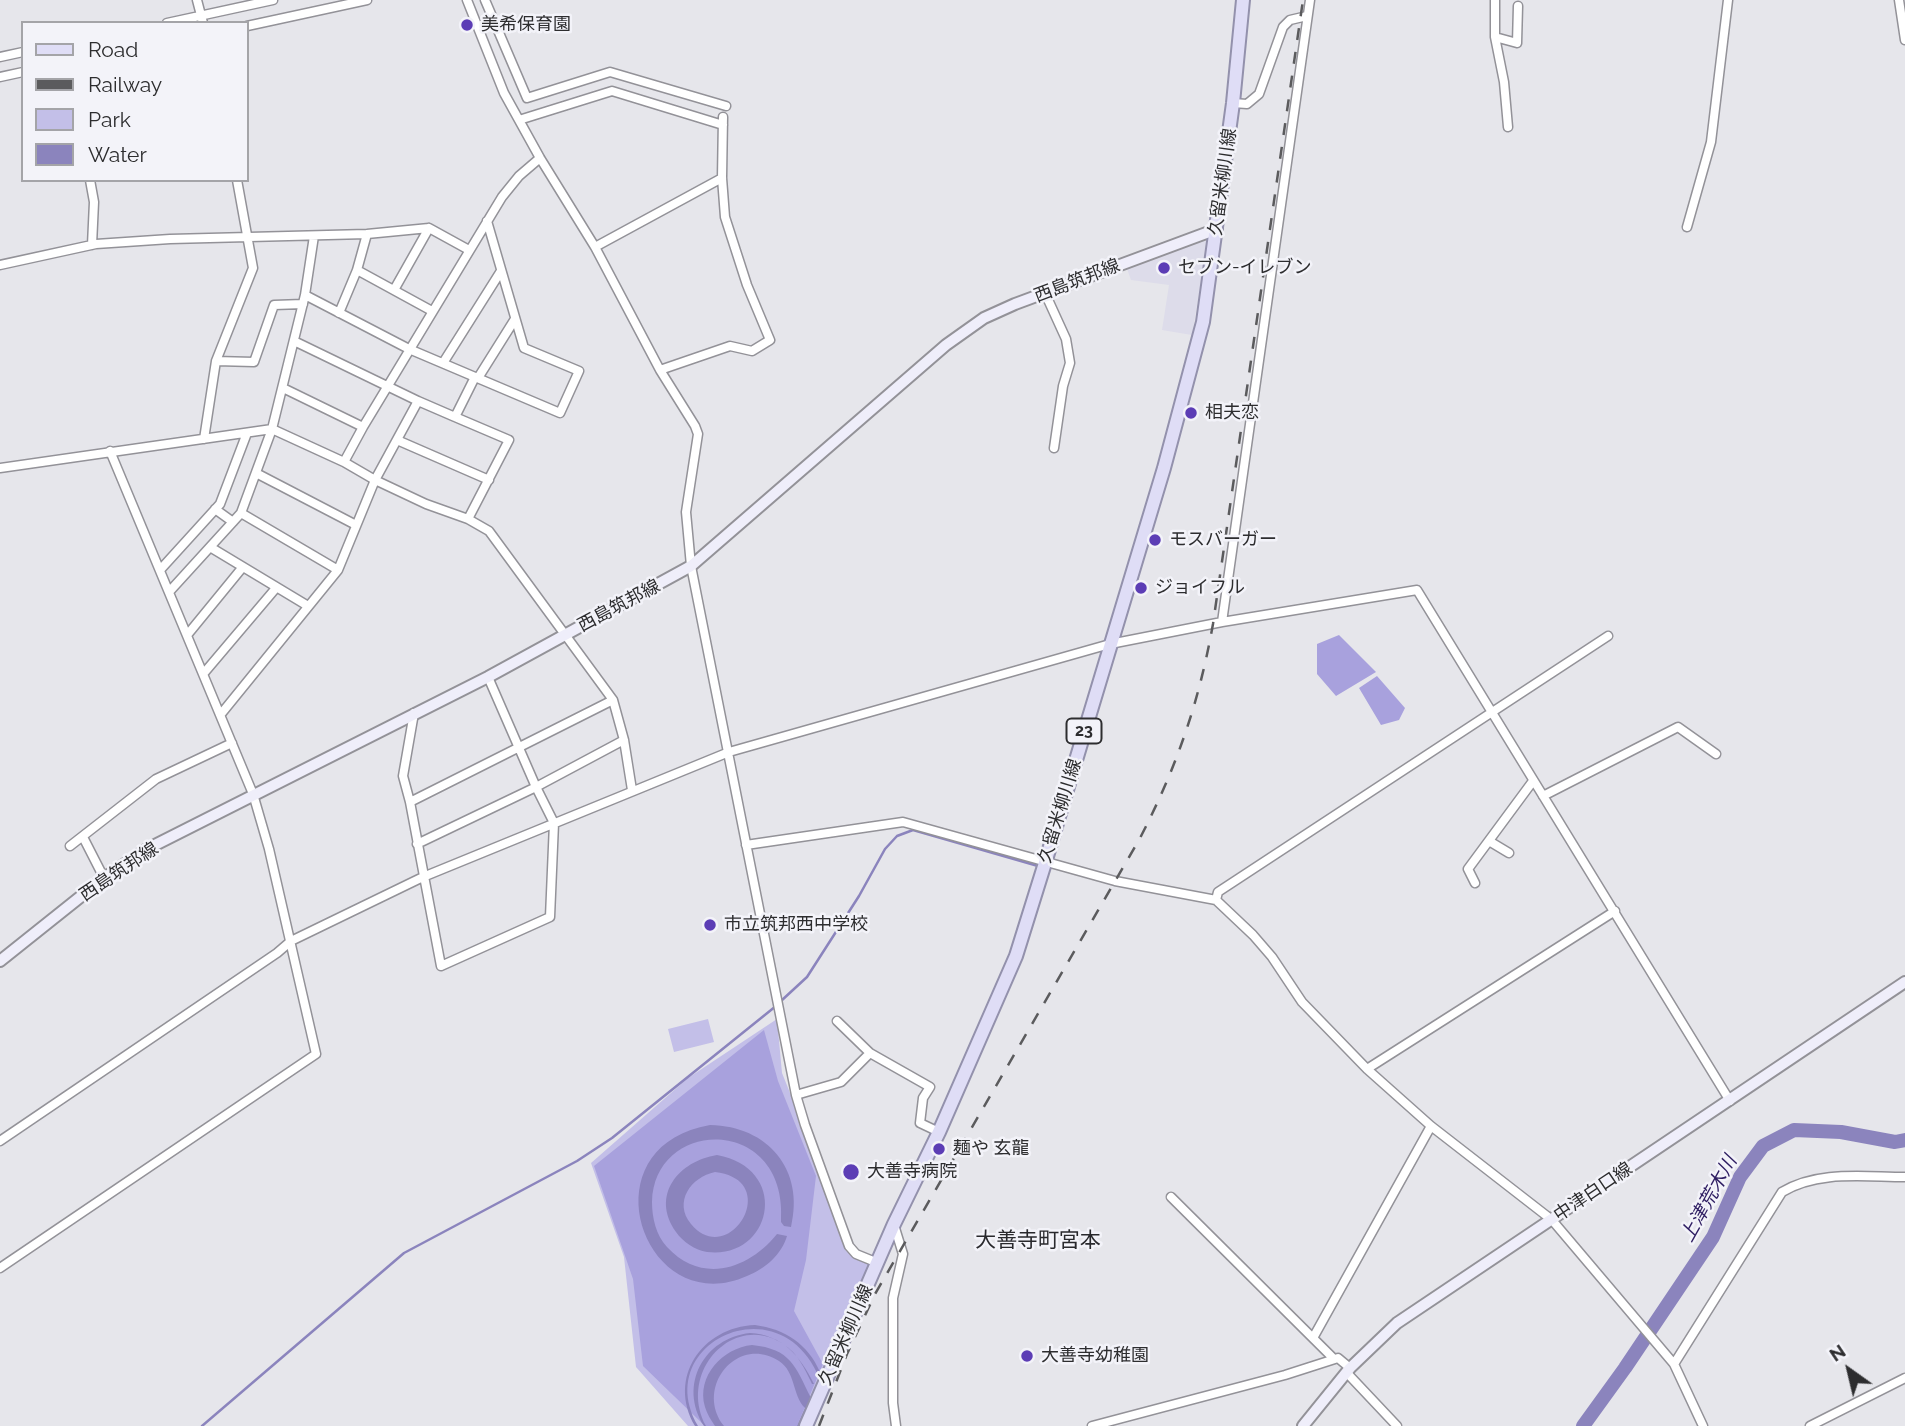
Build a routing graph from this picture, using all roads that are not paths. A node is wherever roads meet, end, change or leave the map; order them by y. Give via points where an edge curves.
1 (197, 0) edge
2 (273, 0) edge
3 (367, 0) edge
4 (467, 0) edge
5 (485, 0) edge
6 (1243, 0) edge
7 (1310, 0) edge
8 (1495, 0) edge
9 (1728, 0) edge
10 (1899, 0) edge
11 (1518, 6) dead end
12 (1307, 16) junction
13 (202, 19) edge
14 (184, 21) edge
15 (248, 26) edge
16 (1495, 37) junction
17 (1905, 40) edge
18 (21, 52) edge
19 (0, 57) edge
20 (21, 72) edge
21 (0, 77) edge
22 (1233, 103) junction
23 (726, 106) dead end
24 (519, 120) junction
25 (1508, 127) dead end
26 (540, 159) junction
27 (722, 177) junction
28 (90, 182) edge
29 (237, 182) edge
30 (487, 221) junction
31 (1687, 227) dead end
32 (429, 228) junction
33 (1217, 229) junction
34 (367, 234) junction
35 (314, 236) junction
36 (249, 238) junction
37 (92, 244) junction
38 (595, 247) junction
39 (469, 250) junction
40 (0, 265) edge
41 (357, 270) junction
42 (501, 271) junction
43 (394, 290) junction
44 (1045, 293) junction
45 (304, 300) junction
46 (432, 311) junction
47 (339, 313) junction
48 (515, 319) junction
49 (294, 341) junction
50 (409, 349) junction
51 (216, 361) junction
52 (443, 363) junction
53 (660, 370) junction
54 (477, 377) junction
55 (387, 386) junction
56 (283, 388) junction
57 (418, 401) junction
58 (455, 417) junction
59 (363, 427) junction
60 (272, 429) junction
61 (247, 433) junction
62 (204, 439) junction
63 (397, 440) junction
64 (1054, 448) dead end
65 (110, 451) junction
66 (344, 462) junction
67 (0, 468) edge
68 (256, 472) junction
69 (375, 480) junction
70 (489, 480) junction
71 (215, 509) junction
72 (241, 513) junction
73 (468, 519) junction
74 (233, 522) junction
75 (356, 525) junction
76 (210, 547) junction
77 (691, 566) junction
78 (242, 568) junction
79 (160, 570) junction
80 (338, 570) junction
81 (276, 588) junction
82 (169, 592) junction
83 (308, 607) junction
84 (1222, 622) junction
85 (188, 634) junction
86 (566, 635) junction
87 (1608, 636) dead end
88 (1110, 644) junction
89 (204, 673) junction
90 (488, 677) junction
91 (613, 700) junction
92 (1491, 712) junction
93 (221, 713) junction
94 (414, 713) junction
95 (624, 740) junction
96 (232, 743) junction
97 (519, 748) junction
98 (729, 752) junction
99 (1716, 754) dead end
100 (1533, 780) junction
101 (536, 787) junction
102 (632, 790) junction
103 (253, 794) junction
104 (1543, 796) junction
105 (410, 802) junction
106 (554, 823) junction
107 (83, 837) junction
108 (1489, 841) junction
109 (417, 844) junction
110 (746, 845) junction
111 (70, 846) dead end
112 (1509, 853) dead end
113 (1045, 863) junction
114 (423, 877) junction
115 (104, 878) junction
116 (1475, 883) dead end
117 (1216, 900) junction
118 (1615, 911) junction
119 (290, 941) junction
120 (0, 961) edge
121 (1905, 982) edge
122 (837, 1021) dead end
123 (870, 1054) junction
124 (1367, 1069) junction
125 (796, 1095) junction
126 (1730, 1101) junction
127 (1431, 1126) junction
128 (939, 1132) junction
129 (0, 1141) edge
130 (1905, 1177) edge
131 (1171, 1196) dead end
132 (1552, 1220) junction
133 (894, 1224) junction
134 (878, 1263) junction
135 (0, 1268) edge
136 (1312, 1338) junction
137 (1334, 1360) junction
138 (1674, 1364) junction
139 (1348, 1370) junction
140 (1905, 1378) edge
141 (806, 1426) edge
142 (896, 1426) edge
143 (1092, 1426) edge
144 (1303, 1426) edge
145 (1396, 1426) edge
146 (1703, 1426) edge
147 (1810, 1426) edge

1 - 13 street
2 - 13 street
3 - 15 street
4 - 24 street
5 - 23 street via 527,98 610,72
6 - 22 main road, 久留米柳川線 / 23
7 - 12 street
8 - 16 street
9 - 31 street via 1711,142
10 - 17 street
11 - 16 street via 1517,43
12 - 22 street via 1283,27 1259,94 1248,104
12 - 84 street
13 - 14 street
16 - 25 street
18 - 19 street
20 - 21 street
22 - 33 main road, 久留米柳川線 / 23
24 - 26 street
24 - 27 street via 612,91 723,121
26 - 30 street via 519,176
26 - 38 street
27 - 38 street
27 - 53 street via 725,217 770,340 752,351 730,346
28 - 37 street
29 - 36 street
30 - 39 street
30 - 42 street
32 - 34 street
32 - 39 street
32 - 43 street
33 - 44 main road, 西島筑邦線
33 - 88 main road, 久留米柳川線 / 23 via 1203,322
34 - 35 street
34 - 41 street
35 - 36 street
35 - 45 street
36 - 37 street
36 - 51 street via 253,268
37 - 40 street
38 - 53 street
39 - 46 street
41 - 43 street
41 - 47 street
42 - 48 street
42 - 52 street
43 - 46 street
44 - 64 street via 1066,339 1070,363
44 - 77 main road, 西島筑邦線 via 984,318 948,343
45 - 47 street
45 - 49 street
45 - 51 street via 274,304 254,362
46 - 50 street
47 - 50 street
48 - 54 street
48 - 54 street via 524,348 579,371 560,413
49 - 55 street
49 - 56 street
50 - 52 street
50 - 55 street
51 - 62 street
52 - 54 street
53 - 77 street via 698,435 686,512
54 - 58 street
55 - 57 street
55 - 59 street
56 - 59 street
56 - 60 street
57 - 58 street
57 - 63 street
58 - 70 street via 509,440
59 - 66 street
60 - 61 street
60 - 66 street
60 - 68 street
61 - 62 street
61 - 71 street
62 - 65 street
63 - 69 street
63 - 70 street
65 - 67 street
65 - 79 street
66 - 69 street
68 - 72 street
68 - 75 street
69 - 73 street
69 - 75 street
70 - 73 street
71 - 74 street
71 - 79 street
72 - 74 street
72 - 80 street
73 - 86 street via 489,531
74 - 76 street
75 - 80 street
76 - 78 street
76 - 82 street
77 - 86 main road, 西島筑邦線
77 - 98 street
78 - 81 street
78 - 85 street
79 - 82 street
80 - 83 street
81 - 83 street
81 - 89 street
82 - 85 street
83 - 93 street
84 - 88 street
84 - 92 street via 1417,590
85 - 89 street
86 - 90 main road, 西島筑邦線
86 - 91 street
87 - 92 street
88 - 98 street
88 - 113 main road, 久留米柳川線 / 23
89 - 93 street
90 - 94 main road, 西島筑邦線
90 - 97 street
91 - 95 street
91 - 97 street
92 - 100 street
92 - 117 street via 1218,892
93 - 96 street
94 - 103 main road, 西島筑邦線
94 - 105 street via 402,776
95 - 101 street
95 - 102 street
96 - 103 street
96 - 107 street via 156,779
97 - 101 street
97 - 105 street
98 - 102 street
98 - 110 street
99 - 104 street via 1678,727
100 - 104 street
100 - 108 street
101 - 106 street
101 - 109 street
102 - 106 street
103 - 115 main road, 西島筑邦線 via 148,849
103 - 119 street
104 - 118 street
105 - 109 street
106 - 114 street
106 - 114 street via 550,917 441,966
107 - 111 street
107 - 115 street
108 - 112 street
108 - 116 street via 1468,869
109 - 114 street
110 - 113 street via 903,822
110 - 125 street
113 - 117 street
113 - 128 main road, 久留米柳川線 / 23 via 1016,956
114 - 119 street
115 - 120 main road, 西島筑邦線
117 - 124 street via 1272,957 1302,1003
118 - 124 street
118 - 126 street
119 - 129 street
119 - 135 street via 316,1054
121 - 126 main road, 中津白口線
122 - 123 street
123 - 125 street via 841,1082
123 - 128 street via 930,1087 923,1098 920,1123
124 - 127 street
125 - 134 street via 849,1245 856,1254
126 - 132 main road, 中津白口線
127 - 132 street
127 - 136 street
128 - 133 main road, 久留米柳川線 / 23
130 - 138 street via 1815,1178 1782,1192
131 - 136 street
132 - 138 street
132 - 139 main road, 中津白口線 via 1397,1324
133 - 134 main road, 久留米柳川線 / 23
133 - 142 street via 903,1254 893,1298
134 - 141 main road, 久留米柳川線 / 23
136 - 137 street
137 - 139 street via 1338,1358
137 - 143 street
138 - 146 street
139 - 144 main road, 中津白口線
139 - 145 street
140 - 147 street

